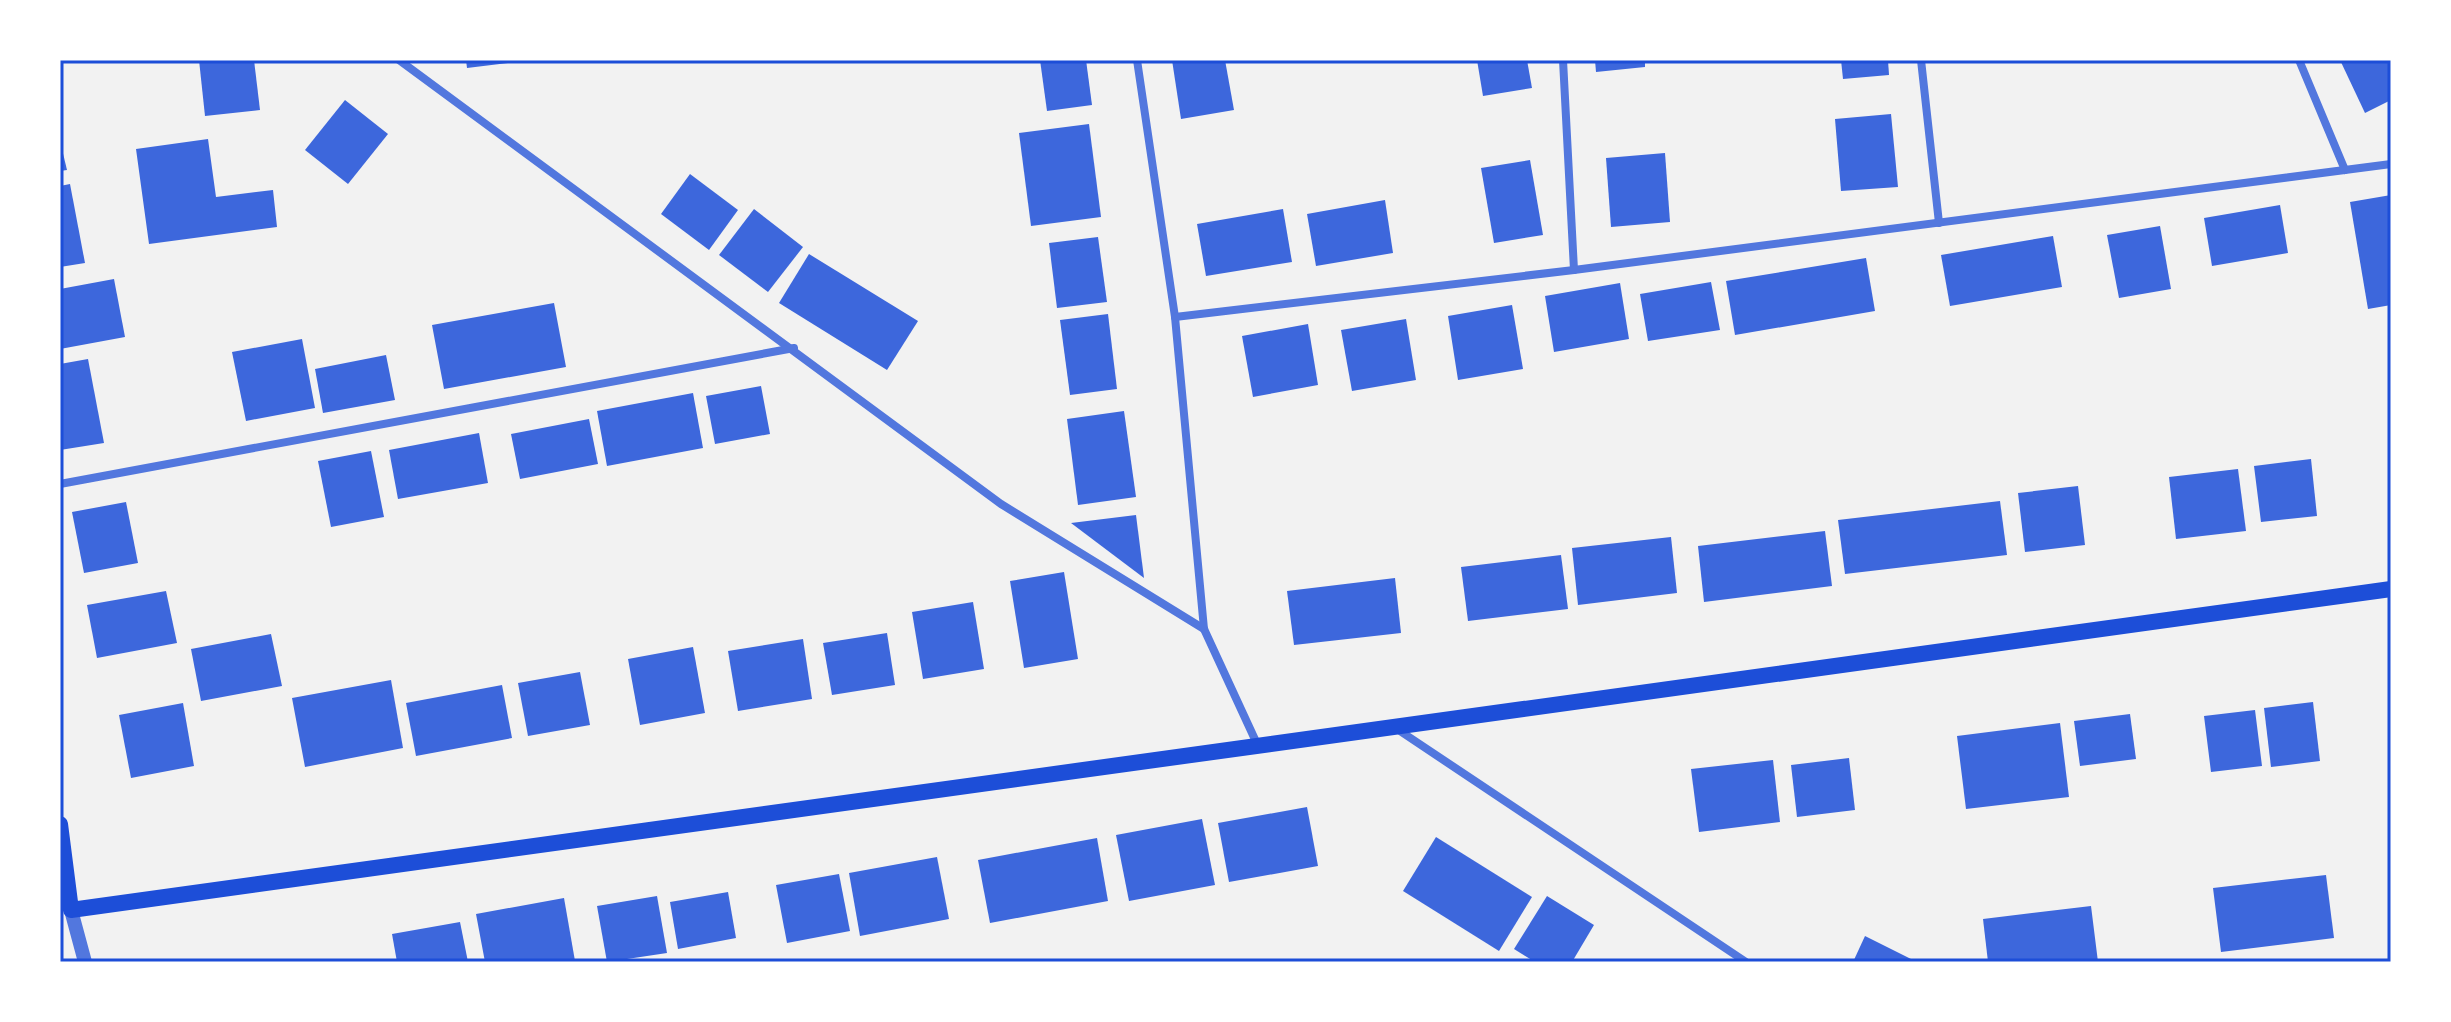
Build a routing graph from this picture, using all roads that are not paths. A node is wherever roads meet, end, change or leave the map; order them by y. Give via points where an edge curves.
1 (399, 60) edge
2 (1137, 60) edge
3 (1563, 60) edge
4 (1921, 60) edge
5 (2299, 60) edge
6 (2391, 164) edge
7 (2345, 170) junction
8 (1939, 223) junction
9 (1574, 270) junction
10 (1175, 317) junction
11 (794, 348) junction
12 (60, 484) edge
13 (2391, 589) edge
14 (1204, 629) junction
15 (1396, 729) junction
16 (1258, 747) junction
17 (60, 824) edge
18 (66, 911) edge
19 (85, 962) edge
20 (1746, 962) edge

1 - 11 street
2 - 10 street
3 - 9 street
4 - 8 street
5 - 7 street
6 - 7 street
7 - 8 street
8 - 9 street
9 - 10 street
10 - 14 street
11 - 12 street
11 - 14 street via 1001,504
13 - 15 main road
14 - 16 street
15 - 16 main road
15 - 20 street
16 - 18 main road
17 - 18 main road
18 - 19 street

